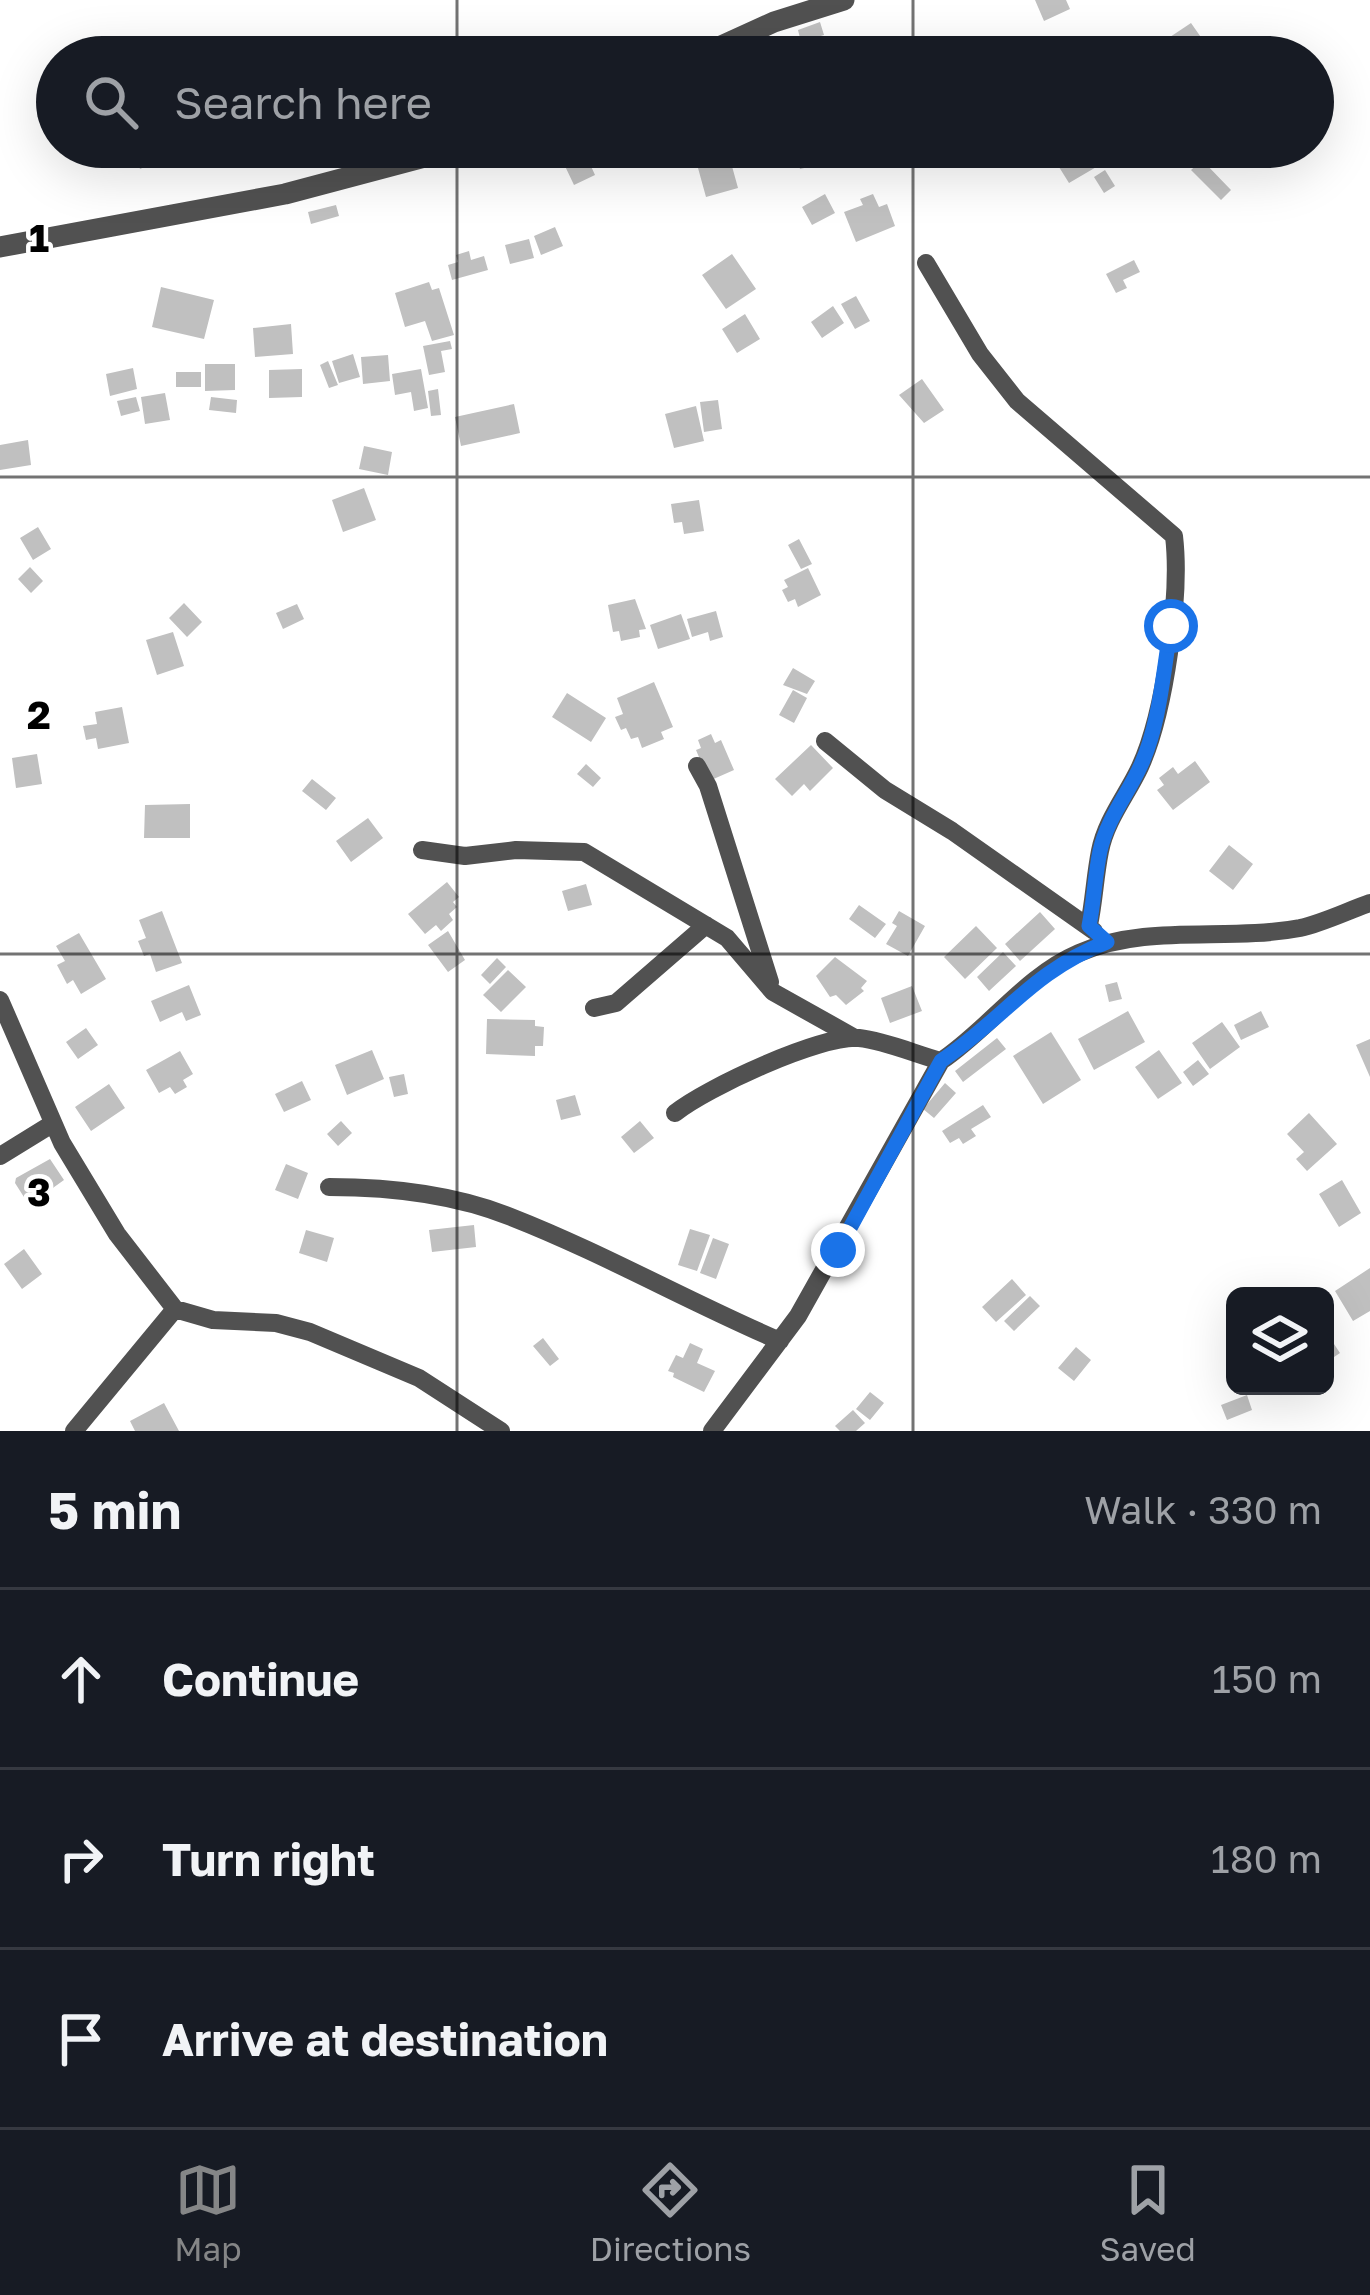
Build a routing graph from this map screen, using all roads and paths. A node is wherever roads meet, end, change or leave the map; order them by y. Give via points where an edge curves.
1 (844, 0) edge
2 (743, 36) edge
3 (383, 168) edge
4 (0, 247) edge
5 (926, 263) dead end
6 (825, 741) dead end
7 (697, 766) dead end
8 (422, 850) dead end
9 (1370, 903) edge
10 (706, 925) junction
11 (1089, 926) junction
12 (1107, 942) junction
13 (773, 992) junction
14 (0, 1000) edge
15 (594, 1008) dead end
16 (855, 1038) junction
17 (941, 1061) junction
18 (675, 1113) dead end
19 (52, 1124) junction
20 (0, 1156) edge
21 (329, 1186) dead end
22 (175, 1309) junction
23 (780, 1341) junction
24 (74, 1431) edge
25 (501, 1431) edge
26 (712, 1431) edge

1 - 2 street
3 - 4 street
5 - 11 street via 1017,401 1174,536 1179,585 1158,704 1142,764 1100,850
6 - 11 street
7 - 13 street
8 - 10 street via 584,852
9 - 12 street via 1303,927
10 - 13 street
10 - 15 street via 616,1003
11 - 12 street
12 - 17 street via 1040,977
13 - 16 street
14 - 19 street
16 - 17 street
16 - 18 street via 755,1067
17 - 23 street
19 - 20 street
19 - 22 street via 117,1234
21 - 23 street via 447,1198 508,1215
22 - 24 street
22 - 25 street via 310,1332 419,1378
23 - 26 street

